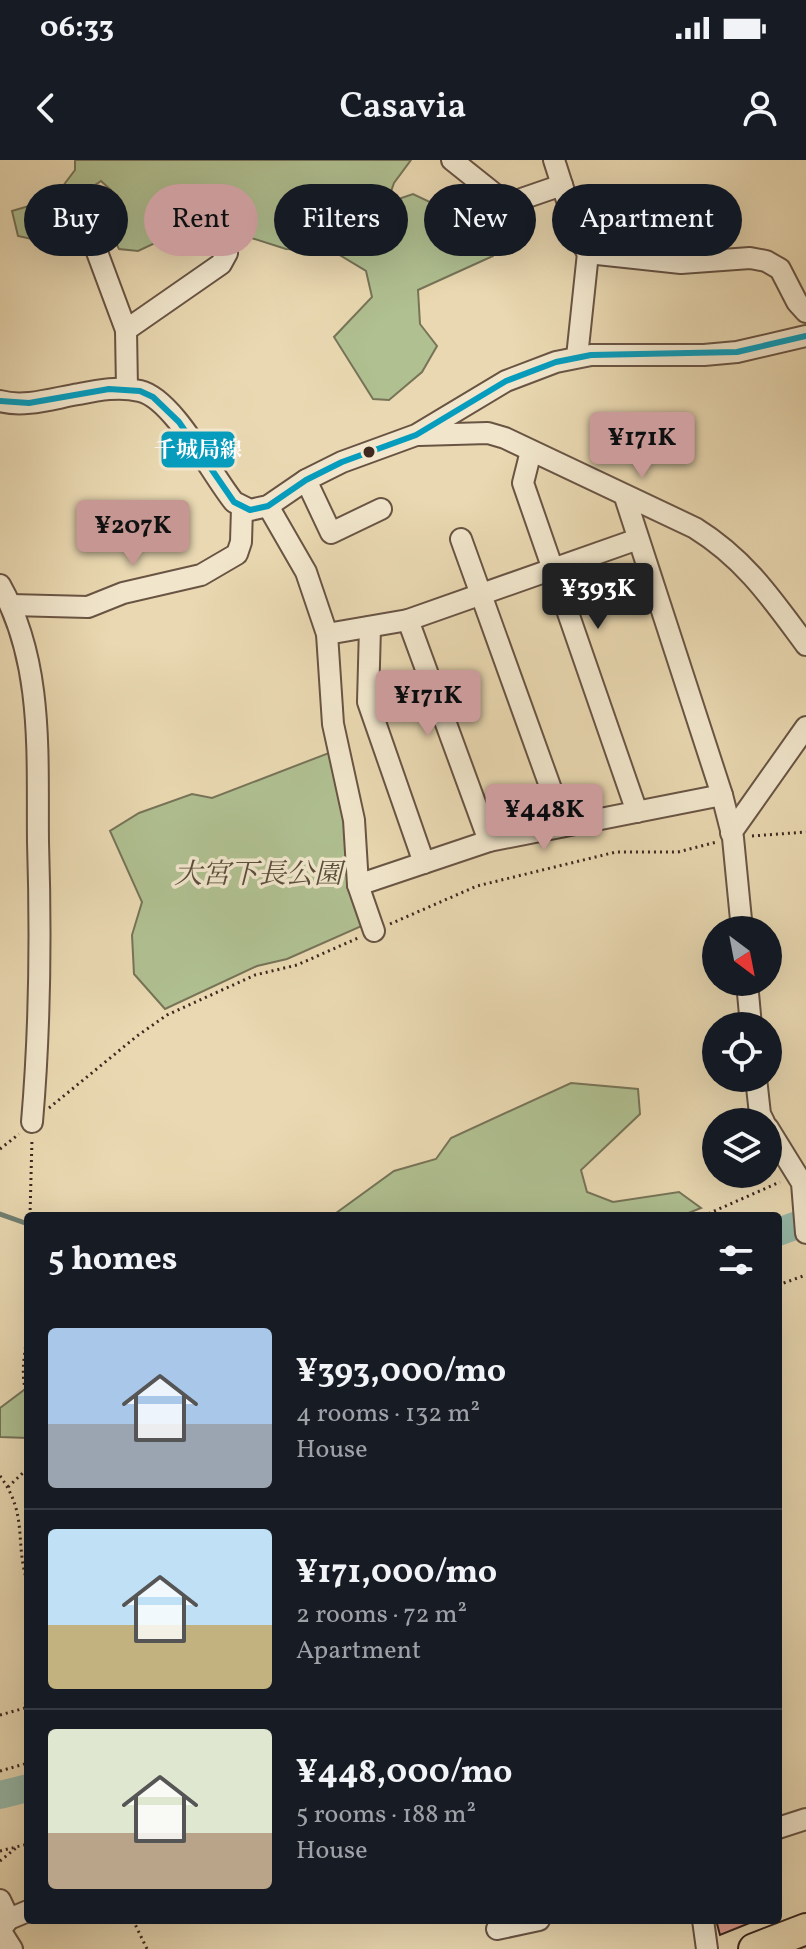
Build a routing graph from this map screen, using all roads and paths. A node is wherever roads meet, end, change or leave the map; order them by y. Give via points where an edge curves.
1 (452, 160) edge
2 (554, 160) edge
3 (562, 184) edge
4 (552, 188) edge
5 (98, 256) edge
6 (225, 256) edge
7 (588, 256) edge
8 (616, 256) edge
9 (806, 312) edge
10 (126, 330) junction
11 (806, 336) edge
12 (577, 357) junction
13 (127, 389) junction
14 (0, 401) edge
15 (416, 435) junction
16 (531, 451) junction
17 (306, 480) junction
18 (625, 497) junction
19 (268, 506) junction
20 (242, 508) junction
21 (381, 509) dead end
22 (461, 539) dead end
23 (638, 539) junction
24 (553, 569) junction
25 (4, 595) edge
26 (480, 596) junction
27 (408, 620) junction
28 (370, 627) junction
29 (327, 634) junction
30 (806, 645) edge
31 (806, 727) edge
32 (722, 795) junction
33 (637, 812) junction
34 (564, 825) junction
35 (806, 832) edge
36 (732, 835) junction
37 (489, 841) junction
38 (424, 863) junction
39 (358, 885) junction
40 (741, 916) edge
41 (374, 931) dead end
42 (32, 1122) junction
43 (0, 1149) edge
44 (782, 1151) edge
45 (799, 1179) junction
46 (30, 1212) edge
47 (713, 1212) edge
48 (806, 1233) edge
49 (806, 1275) edge
50 (782, 1284) edge
51 (24, 1472) edge
52 (0, 1476) edge
53 (8, 1487) junction
54 (24, 1572) edge
55 (24, 1708) edge
56 (0, 1715) edge
57 (24, 1764) edge
58 (0, 1771) edge
59 (806, 1819) edge
60 (782, 1827) edge
61 (24, 1845) edge
62 (18, 1846) junction
63 (0, 1851) edge
64 (0, 1861) edge
65 (12, 1910) edge
66 (135, 1924) edge
67 (520, 1924) edge
68 (704, 1924) edge
69 (497, 1929) dead end
70 (806, 1929) edge
71 (12, 1949) edge
72 (147, 1949) edge
73 (707, 1949) edge
74 (754, 1949) edge

1 - 4 street via 507,204
2 - 3 street
5 - 10 street
6 - 10 street
7 - 12 street
8 - 9 street via 681,263 766,261 780,269
10 - 13 street
11 - 12 street via 737,352
12 - 15 street via 506,381
13 - 14 street via 20,404
13 - 20 street via 154,397 169,412
15 - 16 street via 488,433
15 - 17 street
16 - 18 street
16 - 24 street via 523,483
17 - 19 street
17 - 21 street via 331,533
18 - 23 street
18 - 30 street via 695,528 734,555
19 - 20 street
19 - 29 street via 306,572
20 - 25 street via 237,554 201,575 88,607
22 - 26 street
23 - 24 street
23 - 32 street
24 - 26 street
24 - 33 street
25 - 42 street via 31,672 37,737 41,925
26 - 27 street
26 - 34 street
27 - 28 street
27 - 37 street
28 - 29 street
28 - 38 street via 368,702
29 - 39 street via 333,724 354,820
31 - 36 street
32 - 33 street
32 - 36 street
33 - 34 street
34 - 37 street
35 - 36 path
36 - 40 street
37 - 38 street
38 - 39 street
39 - 41 street
42 - 43 path
42 - 46 path
44 - 45 street
45 - 47 path
45 - 48 street
49 - 50 path
51 - 53 path
52 - 53 path
53 - 54 path via 20,1517
55 - 56 path
57 - 58 path
59 - 60 street
61 - 62 path
62 - 63 path
62 - 64 path
65 - 71 street via 0,1930
66 - 72 path
67 - 69 street
68 - 73 street
70 - 74 highway

